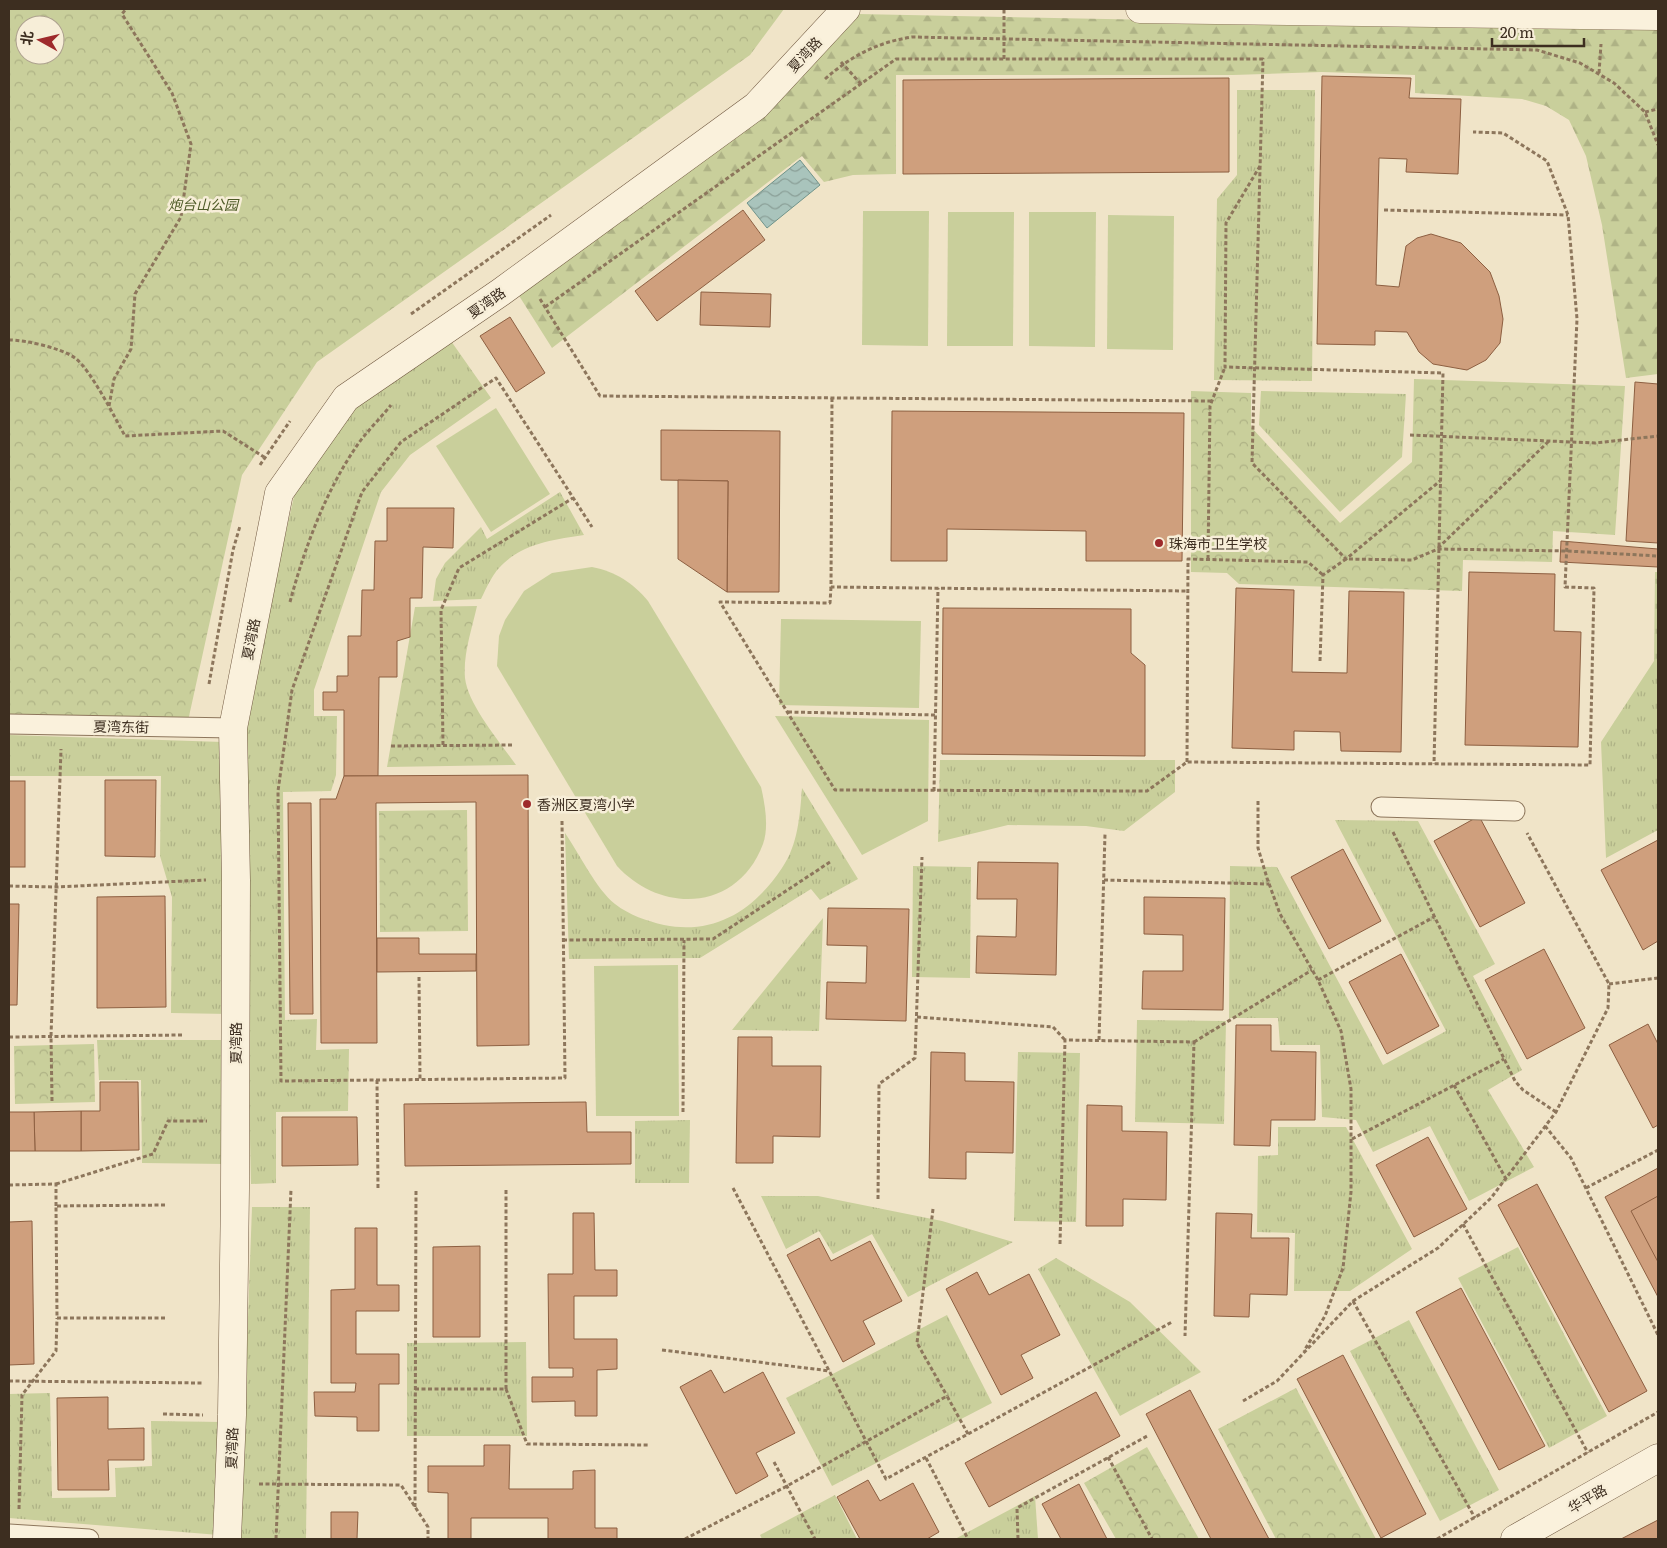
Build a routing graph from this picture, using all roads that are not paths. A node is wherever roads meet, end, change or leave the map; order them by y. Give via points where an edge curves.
1 (846, 9) edge
2 (1140, 9) edge
3 (1658, 16) edge
4 (9, 724) edge
5 (233, 728) junction
6 (1381, 807) road end
7 (1515, 811) road end
8 (1658, 1458) edge
9 (14, 1534) edge
10 (89, 1539) edge
11 (227, 1539) edge
12 (1515, 1539) edge

1 - 5 street, 夏湾路 via 756,106 524,275 346,398 279,493
2 - 3 street
4 - 5 lane, 夏湾东街
5 - 11 street, 夏湾路 via 235,1121 232,1416
6 - 7 lane
8 - 12 street, 华平路
9 - 10 lane

